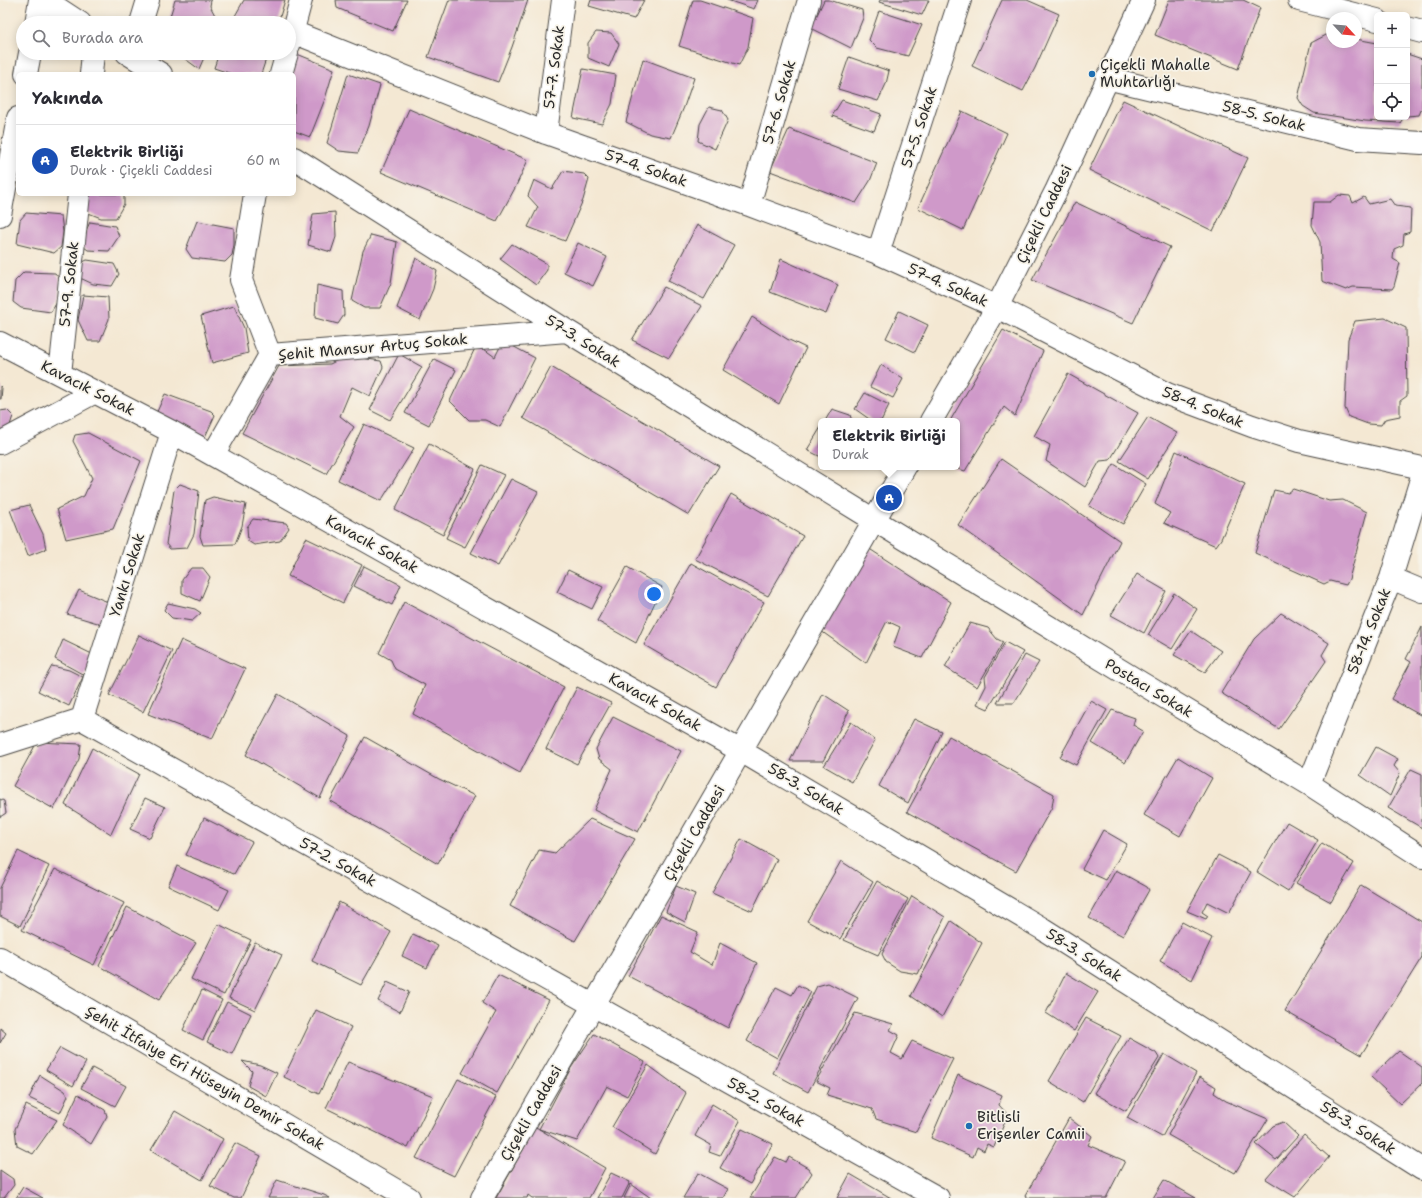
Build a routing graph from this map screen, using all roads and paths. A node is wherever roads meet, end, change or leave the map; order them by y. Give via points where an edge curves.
1 (40, 0) edge
2 (45, 0) edge
3 (148, 0) edge
4 (301, 0) edge
5 (563, 0) edge
6 (809, 0) edge
7 (960, 0) edge
8 (1144, 0) edge
9 (1299, 0) edge
10 (37, 16) edge
11 (69, 16) edge
12 (143, 16) edge
13 (1374, 19) edge
14 (296, 20) edge
15 (1410, 29) edge
16 (1422, 32) edge
17 (296, 41) edge
18 (29, 60) edge
19 (92, 60) edge
20 (139, 60) edge
21 (285, 60) edge
22 (26, 72) edge
23 (91, 72) edge
24 (157, 72) edge
25 (282, 72) edge
26 (1107, 78) junction
27 (16, 129) edge
28 (546, 134) junction
29 (1422, 143) edge
30 (296, 159) edge
31 (79, 196) edge
32 (255, 196) edge
33 (749, 205) junction
34 (0, 215) edge
35 (878, 253) junction
36 (997, 307) junction
37 (567, 331) junction
38 (0, 343) edge
39 (270, 355) junction
40 (60, 374) junction
41 (95, 392) junction
42 (933, 418) edge
43 (172, 432) junction
44 (0, 443) edge
45 (213, 455) junction
46 (1422, 468) edge
47 (903, 470) edge
48 (1422, 476) edge
49 (874, 520) junction
50 (1391, 578) junction
51 (1422, 591) edge
52 (82, 719) junction
53 (0, 745) edge
54 (741, 751) junction
55 (1309, 784) junction
56 (1422, 857) edge
57 (0, 958) edge
58 (594, 1006) junction
59 (1422, 1168) edge
60 (409, 1198) edge
61 (482, 1198) edge
62 (938, 1198) edge

1 - 10 street
2 - 11 street
3 - 12 street
4 - 14 street
5 - 28 street, 57-7. Sokak
6 - 33 street, 57-6. Sokak
7 - 35 street, 57-5. Sokak
8 - 26 street, Çiçekli Caddesi
9 - 13 street
15 - 16 street
17 - 28 street, 57-4. Sokak
18 - 22 street
19 - 23 street
20 - 24 street
21 - 25 street
26 - 29 street, 58-5. Sokak via 1358,139
26 - 36 street, Çiçekli Caddesi via 1056,191
27 - 34 street
28 - 33 street, 57-4. Sokak
30 - 37 street, 57-3. Sokak
31 - 40 street, 57-9. Sokak
32 - 39 street via 241,280
33 - 35 street, 57-4. Sokak
35 - 36 street, 57-4. Sokak
36 - 42 street, Çiçekli Caddesi
36 - 46 street, 58-4. Sokak via 1167,394 1238,421 1299,441
37 - 39 street, Şehit Mansur Artuç Sokak
37 - 49 street, 57-3. Sokak
38 - 40 street, Kavacık Sokak
39 - 45 street, Şehit Mansur Artuç Sokak
40 - 41 street, Kavacık Sokak
41 - 43 street, Kavacık Sokak
41 - 44 street
43 - 45 street, Kavacık Sokak
43 - 52 street, Yankı Sokak
45 - 54 street, Kavacık Sokak
47 - 49 street, Çiçekli Caddesi
48 - 50 street, 58-14. Sokak
49 - 54 street, Çiçekli Caddesi
49 - 55 street, Postacı Sokak
50 - 51 street
50 - 55 street, 58-14. Sokak
52 - 53 street
52 - 58 street, 57-2. Sokak
54 - 58 street, Çiçekli Caddesi
54 - 59 street, 58-3. Sokak via 1043,929
55 - 56 street, Postacı Sokak
57 - 60 street, Şehit İtfaiye Eri Hüseyin Demir Sokak
58 - 61 street, Çiçekli Caddesi
58 - 62 street, 58-2. Sokak

